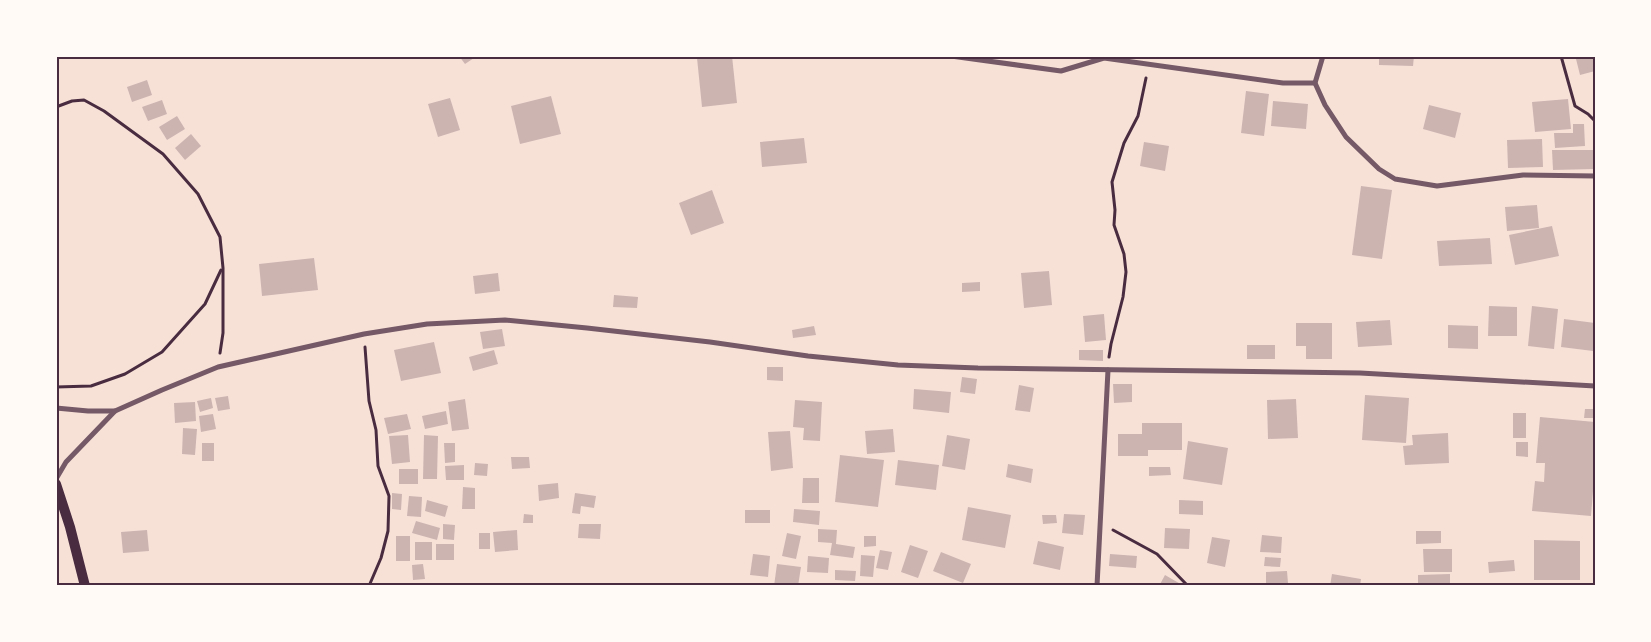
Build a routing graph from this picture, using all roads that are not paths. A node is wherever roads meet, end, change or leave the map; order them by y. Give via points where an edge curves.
1 (951, 56) edge
2 (1322, 56) edge
3 (1315, 82) junction
4 (1595, 176) edge
5 (1108, 370) junction
6 (1595, 386) edge
7 (56, 408) edge
8 (115, 411) junction
9 (56, 479) edge
10 (56, 484) edge
11 (85, 586) edge
12 (1097, 586) edge

1 - 3 street via 1061,71 1104,58 1283,83
2 - 3 street
3 - 4 street via 1325,105 1346,137 1395,180 1437,186 1523,175
5 - 6 street via 1360,373
5 - 8 street via 898,365 505,320 427,324 364,334 218,368
5 - 12 street
7 - 8 street
8 - 9 street via 72,456
10 - 11 main road

